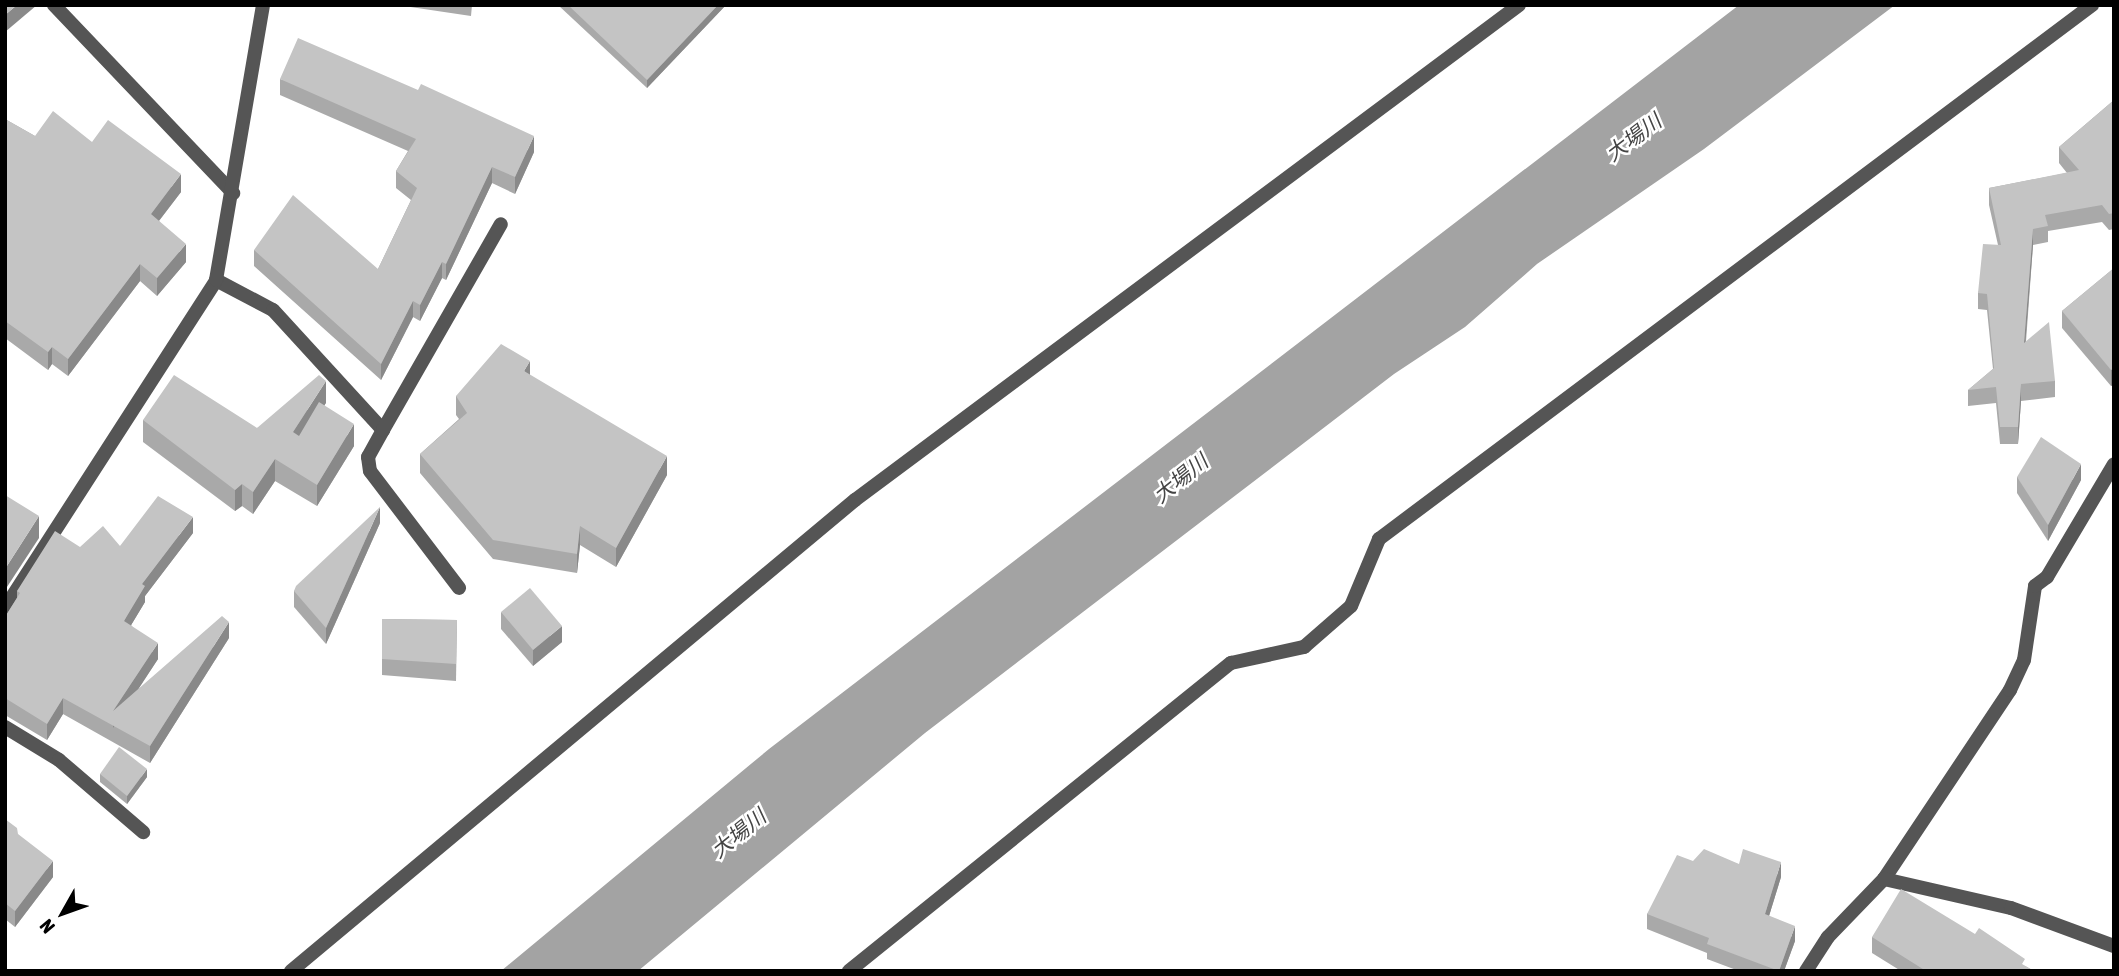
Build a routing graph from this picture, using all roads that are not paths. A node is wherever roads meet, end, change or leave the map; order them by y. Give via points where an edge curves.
1 (54, 5) edge
2 (262, 5) edge
3 (1519, 5) edge
4 (2092, 5) edge
5 (233, 193) junction
6 (501, 224) dead end
7 (216, 280) junction
8 (383, 430) junction
9 (2114, 464) edge
10 (459, 588) dead end
11 (5, 608) edge
12 (5, 727) edge
13 (143, 832) dead end
14 (1884, 879) junction
15 (2114, 946) edge
16 (291, 971) edge
17 (849, 971) edge
18 (1806, 971) edge

1 - 5 street
2 - 5 street
3 - 16 street via 855,500
4 - 17 street via 1380,538 1351,606 1304,647 1231,663
5 - 7 street
6 - 8 street
7 - 8 street via 273,310
7 - 11 street
8 - 10 street via 368,457 370,471
9 - 14 street via 2047,576 2035,586 2024,660 2010,690
12 - 13 street via 59,760
14 - 15 street via 2011,908
14 - 18 street via 1828,937

